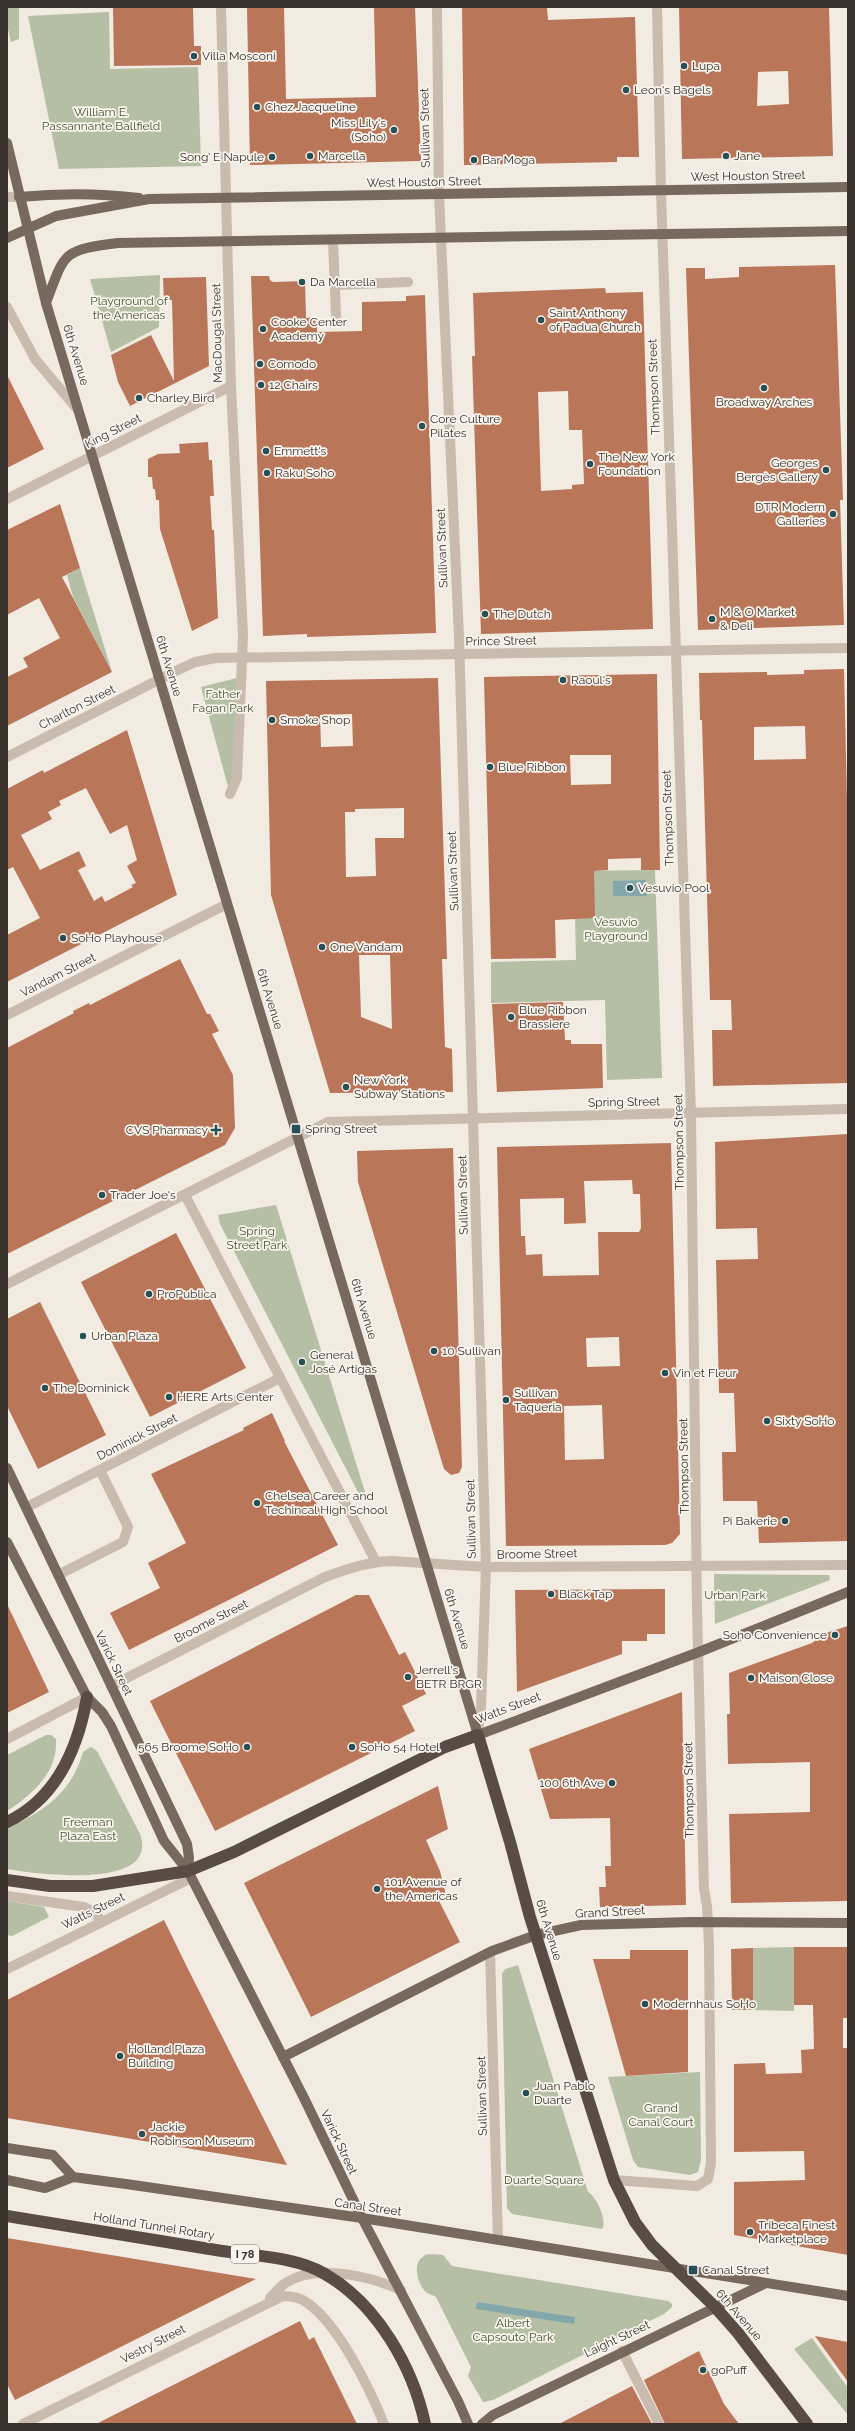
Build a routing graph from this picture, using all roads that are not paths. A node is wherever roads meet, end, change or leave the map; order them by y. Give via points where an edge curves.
1 (221, 7) edge
2 (437, 7) edge
3 (657, 7) edge
4 (7, 143) edge
5 (848, 187) edge
6 (661, 191) junction
7 (439, 195) junction
8 (7, 197) edge
9 (20, 197) junction
10 (150, 199) junction
11 (224, 199) junction
12 (27, 228) junction
13 (848, 231) edge
14 (662, 234) junction
15 (7, 238) edge
16 (441, 238) junction
17 (333, 240) junction
18 (227, 241) junction
19 (408, 282) dead end
20 (335, 285) junction
21 (46, 303) junction
22 (7, 307) edge
23 (336, 316) dead end
24 (231, 386) junction
25 (78, 410) junction
26 (92, 456) junction
27 (7, 499) edge
28 (848, 648) edge
29 (676, 651) junction
30 (459, 654) junction
31 (242, 658) junction
32 (159, 680) junction
33 (7, 757) edge
34 (230, 794) dead end
35 (227, 904) junction
36 (7, 1015) edge
37 (848, 1109) edge
38 (691, 1114) junction
39 (474, 1118) junction
40 (297, 1138) junction
41 (185, 1195) junction
42 (7, 1284) edge
43 (280, 1378) junction
44 (7, 1468) edge
45 (100, 1470) junction
46 (26, 1507) junction
47 (7, 1542) edge
48 (376, 1562) junction
49 (426, 1563) junction
50 (698, 1565) junction
51 (848, 1565) edge
52 (486, 1567) junction
53 (58, 1575) junction
54 (848, 1592) edge
55 (699, 1652) junction
56 (111, 1686) junction
57 (87, 1697) junction
58 (478, 1735) junction
59 (7, 1739) edge
60 (7, 1822) edge
61 (189, 1875) junction
62 (7, 1880) edge
63 (7, 1896) edge
64 (102, 1922) junction
65 (708, 1922) junction
66 (848, 1923) edge
67 (536, 1936) junction
68 (490, 1952) junction
69 (7, 1969) edge
70 (283, 2057) junction
71 (7, 2148) edge
72 (73, 2176) junction
73 (7, 2180) edge
74 (614, 2180) junction
75 (7, 2216) edge
76 (362, 2218) junction
77 (498, 2240) junction
78 (676, 2269) junction
79 (324, 2273) junction
80 (766, 2283) junction
81 (401, 2290) junction
82 (848, 2296) edge
83 (265, 2302) junction
84 (715, 2307) junction
85 (622, 2351) junction
86 (23, 2424) edge
87 (384, 2424) edge
88 (425, 2424) edge
89 (468, 2424) edge
90 (482, 2424) edge
91 (659, 2424) edge
92 (807, 2424) edge

1 - 11 street, MacDougal Street
2 - 7 street, Sullivan Street
3 - 6 street, Thompson Street
4 - 9 main road, 6th Avenue
5 - 6 main road, West Houston Street
6 - 7 main road, West Houston Street
6 - 14 street, Thompson Street
7 - 11 main road, West Houston Street
7 - 16 street, Sullivan Street
8 - 9 street
9 - 10 main road via 101,194
9 - 12 main road, 6th Avenue
10 - 11 main road, West Houston Street
10 - 12 main road, West Houston Street via 56,216
11 - 18 street, MacDougal Street
12 - 15 main road, West Houston Street
12 - 21 main road, 6th Avenue
13 - 14 main road
14 - 16 main road
14 - 29 street, Thompson Street
16 - 17 main road
16 - 30 street, Sullivan Street
17 - 18 main road
17 - 20 street
18 - 21 main road via 118,243 88,247 69,254 56,272
18 - 24 street, MacDougal Street
19 - 20 street
20 - 23 street
21 - 25 main road, 6th Avenue
22 - 25 street via 35,359
24 - 26 street, King Street
24 - 31 street, MacDougal Street via 243,619
25 - 26 main road, 6th Avenue
26 - 27 street, King Street
26 - 32 main road, 6th Avenue
28 - 29 street, Prince Street
29 - 30 street, Prince Street
29 - 38 street, Thompson Street
30 - 31 street, Prince Street
30 - 39 street, Sullivan Street
31 - 32 street, Prince Street via 215,658 195,662
31 - 34 street, MacDougal Street via 237,778
32 - 33 street, Charlton Street
32 - 35 main road, 6th Avenue
35 - 36 street, Vandam Street
35 - 40 main road, 6th Avenue
37 - 38 street, Spring Street
38 - 39 street, Spring Street
38 - 50 street, Thompson Street
39 - 40 street, Spring Street via 328,1122
39 - 52 street, Sullivan Street
40 - 41 street, Spring Street
40 - 49 main road, 6th Avenue
41 - 42 street, Spring Street
41 - 43 street
43 - 45 street, Dominick Street
43 - 48 street
44 - 46 main road, Varick Street
45 - 46 street, Dominick Street
45 - 53 street via 128,1527 123,1542
46 - 53 main road, Varick Street
47 - 57 main road, Varick Street
48 - 49 street, Broome Street
48 - 56 street, Broome Street via 325,1577
49 - 52 street, Broome Street
49 - 58 main road, 6th Avenue
50 - 51 street, Broome Street
50 - 52 street, Broome Street
50 - 55 street, Thompson Street
52 - 58 street, Sullivan Street
53 - 56 main road, Varick Street
54 - 55 main road, Watts Street
55 - 58 main road, Watts Street
55 - 65 street, Thompson Street via 704,1889
56 - 61 main road, Varick Street via 187,1844
57 - 59 street
57 - 60 highway via 84,1714 62,1773 37,1802
57 - 61 main road, Varick Street via 111,1726 164,1841
58 - 61 highway, Watts Street via 445,1747
58 - 67 highway, 6th Avenue
61 - 62 highway via 93,1886 50,1886
61 - 64 street, Watts Street
61 - 70 main road, Varick Street
63 - 64 street via 84,1907 94,1912
64 - 69 street, Watts Street
65 - 66 main road, Grand Street
65 - 67 main road, Grand Street via 580,1925
65 - 74 street, Thompson Street via 711,2044 711,2163 708,2179 703,2184 690,2187
67 - 68 main road, Grand Street
67 - 74 highway, 6th Avenue
68 - 70 main road, Grand Street
68 - 77 street, Sullivan Street
70 - 76 main road, Varick Street
71 - 72 main road via 53,2155
72 - 73 main road via 45,2188
72 - 76 main road, Canal Street
74 - 78 highway, 6th Avenue via 635,2222 652,2245
75 - 79 highway, Holland Tunnel Rotary / I 78 via 279,2260
76 - 77 main road, Canal Street
76 - 81 main road, Varick Street
77 - 78 main road, Canal Street
78 - 80 main road, Canal Street
78 - 84 highway, 6th Avenue
79 - 81 street via 370,2278
79 - 83 street via 283,2284
79 - 88 highway, Holland Tunnel Rotary / I 78 via 354,2296 388,2338 411,2381
80 - 82 main road, Canal Street
80 - 84 main road, Laight Street
81 - 89 main road, Varick Street
83 - 86 street, Vestry Street
83 - 87 street, Vestry Street via 283,2296 298,2298 311,2305 338,2336
84 - 85 main road, Laight Street
84 - 92 highway, 6th Avenue
85 - 90 main road, Laight Street via 493,2415
85 - 91 street

